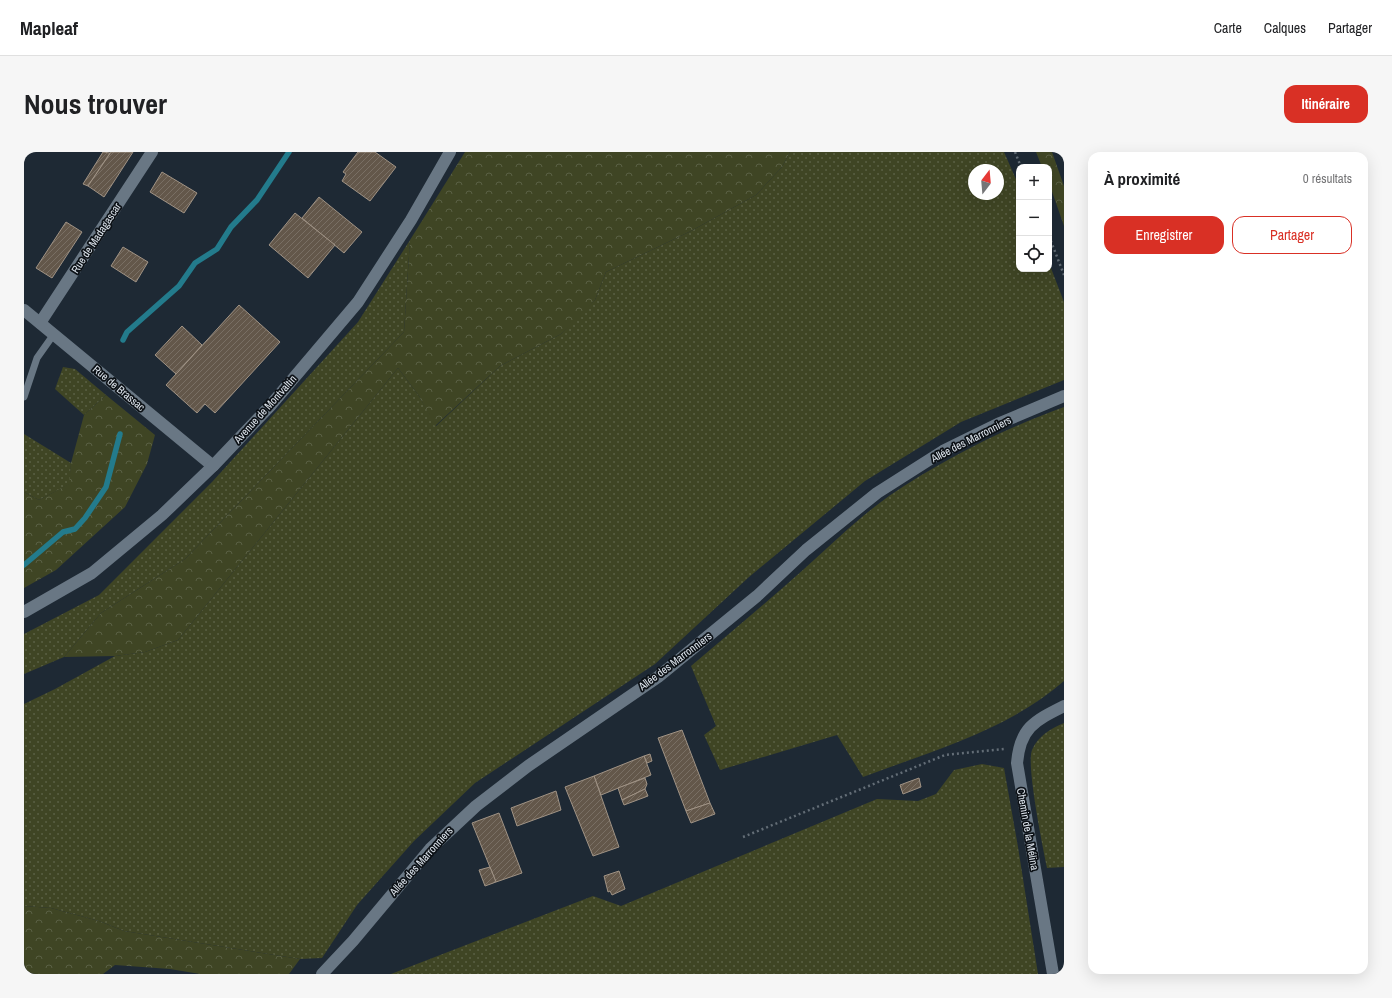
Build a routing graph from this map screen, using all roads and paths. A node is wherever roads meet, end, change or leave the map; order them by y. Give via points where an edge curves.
1 (152, 152) edge
2 (450, 152) edge
3 (1016, 152) edge
4 (1021, 164) edge
5 (1052, 244) edge
6 (1064, 275) edge
7 (24, 310) edge
8 (40, 323) junction
9 (54, 334) junction
10 (1064, 396) edge
11 (24, 397) edge
12 (213, 466) junction
13 (24, 612) edge
14 (1064, 706) edge
15 (1019, 748) junction
16 (743, 837) dead end
17 (322, 974) edge
18 (1053, 974) edge

1 - 8 street, Rue de Madagascar
2 - 12 street, Avenue de Montvaltin via 411,220 358,302 270,406
3 - 4 path
5 - 6 path
7 - 8 street, Rue de Brassac
8 - 9 street, Rue de Brassac
9 - 11 lane via 37,358
9 - 12 street, Rue de Brassac
10 - 17 street, Allée des Marronniers via 943,451 877,494 806,550 757,596 675,663 528,766 476,806 430,849
12 - 13 street, Avenue de Montvaltin via 162,515 92,573
14 - 15 street, Chemin de la Mélina via 1030,727 1023,736
15 - 16 path via 945,755
15 - 18 street, Chemin de la Mélina via 1017,763

